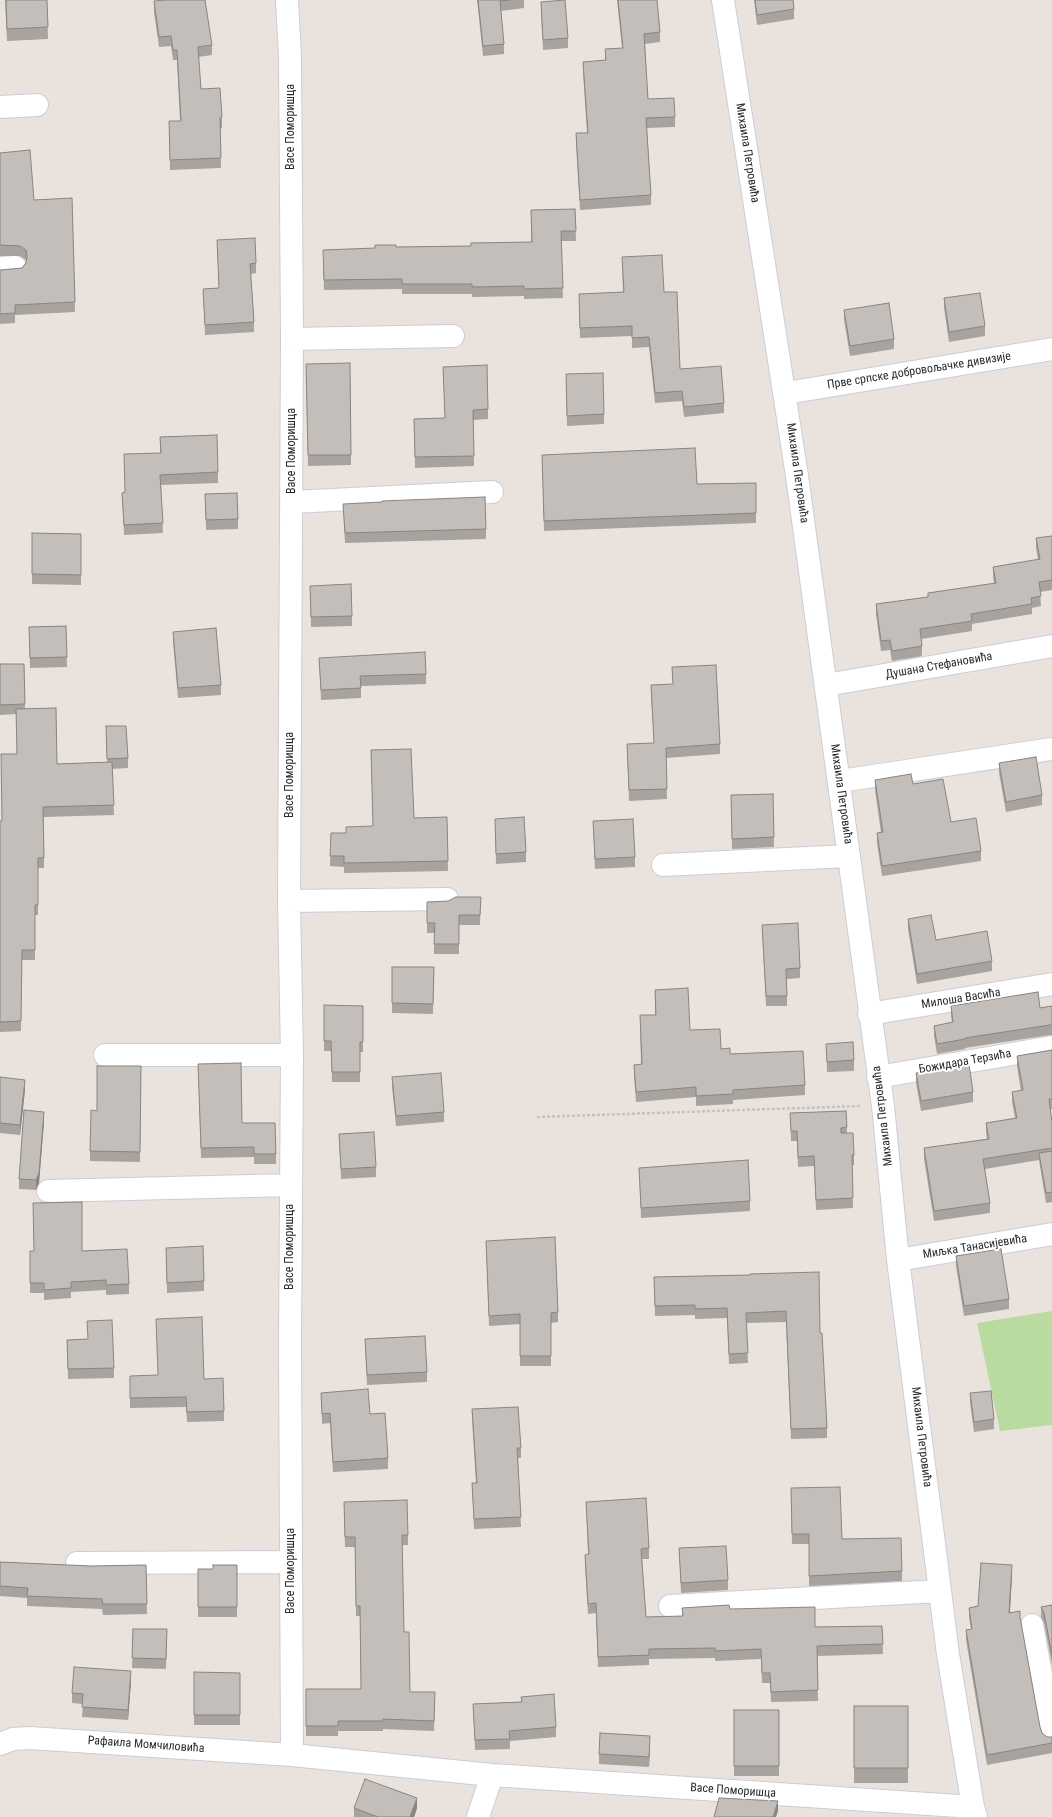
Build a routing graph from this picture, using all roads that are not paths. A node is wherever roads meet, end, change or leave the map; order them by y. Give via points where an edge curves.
1 (288, 0) edge
2 (724, 0) edge
3 (37, 105) dead end
4 (0, 107) edge
5 (453, 336) dead end
6 (292, 338) junction
7 (1052, 350) edge
8 (786, 393) junction
9 (492, 492) dead end
10 (292, 502) junction
11 (1052, 646) edge
12 (826, 685) junction
13 (1052, 749) edge
14 (840, 781) junction
15 (849, 856) junction
16 (663, 865) dead end
17 (447, 899) dead end
18 (289, 901) junction
19 (1052, 984) edge
20 (869, 1014) junction
21 (1052, 1047) edge
22 (105, 1055) dead end
23 (292, 1055) junction
24 (878, 1077) junction
25 (291, 1185) junction
26 (48, 1191) dead end
27 (1052, 1234) edge
28 (898, 1260) junction
29 (291, 1562) junction
30 (77, 1563) dead end
31 (940, 1591) junction
32 (670, 1606) dead end
33 (1032, 1625) dead end
34 (1052, 1735) edge
35 (0, 1744) edge
36 (292, 1755) junction
37 (492, 1775) junction
38 (975, 1812) edge
39 (478, 1817) edge

1 - 6 street, Васе Поморишца
2 - 8 street, Михаила Петровића
3 - 4 street
5 - 6 street
6 - 10 street, Васе Поморишца
7 - 8 street, Прве српске добровољачке дивизије
8 - 12 street, Михаила Петровића
9 - 10 street
10 - 18 street, Васе Поморишца
11 - 12 street, Душана Стефановића
12 - 14 street, Михаила Петровића
13 - 14 street
14 - 15 street, Михаила Петровића
15 - 16 street
15 - 20 street, Михаила Петровића
17 - 18 street
18 - 23 street, Васе Поморишца
19 - 20 street, Милоша Васића
20 - 24 street, Михаила Петровића
21 - 24 street, Божидара Терзића
22 - 23 street
23 - 25 street, Васе Поморишца
24 - 28 street, Михаила Петровића
25 - 26 street
25 - 29 street, Васе Поморишца
27 - 28 street, Миљка Танасијевића
28 - 31 street, Михаила Петровића
29 - 30 street
29 - 36 street, Васе Поморишца
31 - 32 street
31 - 38 street, Михаила Петровића
33 - 34 street
35 - 36 street, Рафаила Момчиловића via 13,1739 30,1738
36 - 37 street, Васе Поморишца
37 - 38 street, Васе Поморишца
37 - 39 street

